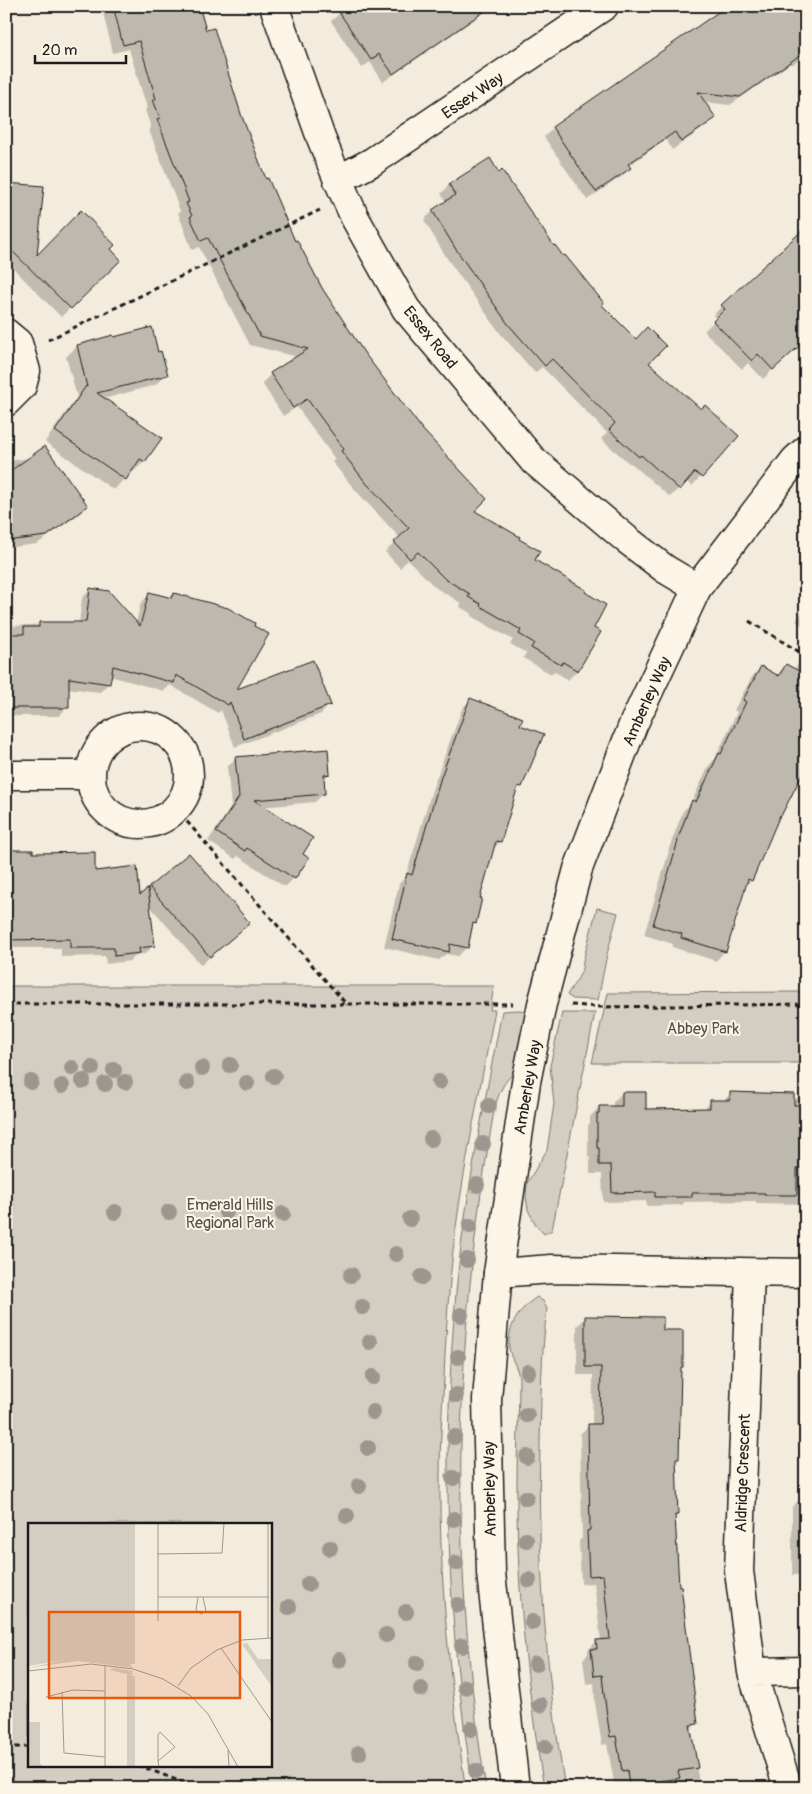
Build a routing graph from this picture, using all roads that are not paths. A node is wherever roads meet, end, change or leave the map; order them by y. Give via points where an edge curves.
1 (274, 6) edge
2 (604, 6) edge
3 (338, 180) junction
4 (12, 338) edge
5 (6, 402) edge
6 (806, 450) edge
7 (697, 588) junction
8 (6, 775) edge
9 (90, 775) junction
10 (498, 1273) junction
11 (750, 1273) junction
12 (806, 1273) edge
13 (806, 1671) edge
14 (752, 1672) junction
15 (515, 1788) edge
16 (788, 1788) edge

1 - 3 street, Essex Road
2 - 3 street, Essex Way via 372,162
3 - 7 street, Essex Road via 355,218 406,309 532,459 657,563
4 - 5 street via 26,371 22,386
6 - 7 street, Amberley Way
7 - 10 street, Amberley Way via 634,726 578,870 542,1004 526,1082
8 - 9 street
9 - 9 street via 93,759 112,734 126,727 142,726 157,729 171,737 181,749 188,779 175,808 162,818 130,823 114,817 102,806
10 - 11 street via 552,1269
10 - 15 street, Amberley Way via 488,1399 490,1573
11 - 12 street
11 - 14 street, Aldridge Crescent via 739,1571
13 - 14 street
14 - 16 street, Aldridge Crescent

